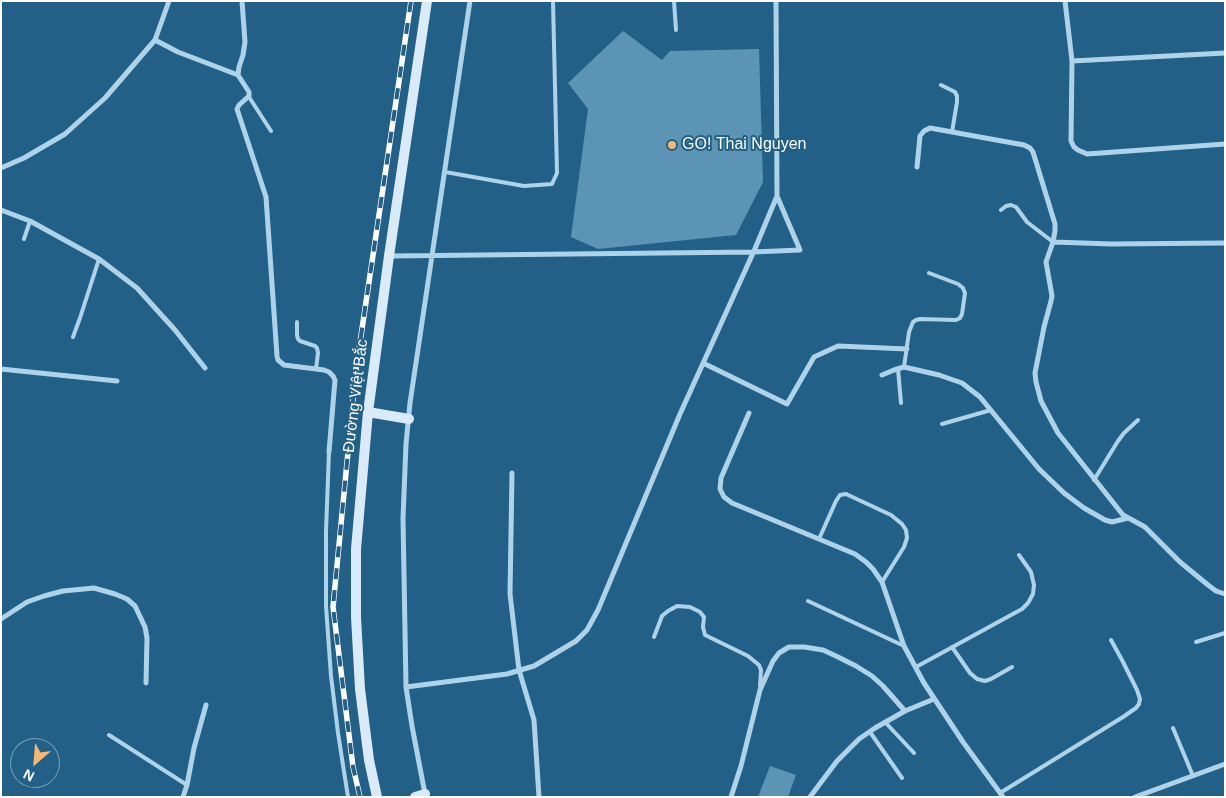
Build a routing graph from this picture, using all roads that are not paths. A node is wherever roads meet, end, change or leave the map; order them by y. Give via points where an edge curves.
1 (169, 1) edge
2 (242, 1) edge
3 (428, 1) edge
4 (470, 1) edge
5 (553, 1) edge
6 (674, 1) edge
7 (776, 1) edge
8 (1065, 1) edge
9 (676, 30) dead end
10 (155, 40) junction
11 (1225, 53) edge
12 (1072, 61) junction
13 (238, 75) junction
14 (941, 85) dead end
15 (249, 97) junction
16 (271, 131) dead end
17 (952, 132) junction
18 (1225, 144) edge
19 (917, 167) dead end
20 (1, 168) edge
21 (445, 172) junction
22 (778, 196) junction
23 (1, 210) edge
24 (1001, 210) dead end
25 (30, 221) junction
26 (24, 239) dead end
27 (1053, 242) junction
28 (1225, 243) edge
29 (753, 252) junction
30 (389, 256) junction
31 (432, 256) junction
32 (99, 259) junction
33 (929, 273) dead end
34 (297, 322) dead end
35 (73, 337) dead end
36 (907, 349) junction
37 (703, 363) junction
38 (205, 368) dead end
39 (901, 368) junction
40 (1, 369) edge
41 (316, 369) junction
42 (882, 374) dead end
43 (116, 381) dead end
44 (901, 403) dead end
45 (991, 410) junction
46 (368, 412) junction
47 (749, 414) dead end
48 (409, 419) junction
49 (1138, 420) dead end
50 (942, 424) dead end
51 (329, 452) joint
52 (512, 473) dead end
53 (1094, 480) junction
54 (1128, 518) junction
55 (819, 539) junction
56 (1019, 555) dead end
57 (882, 582) junction
58 (1225, 594) edge
59 (808, 601) dead end
60 (1, 619) edge
61 (1225, 633) edge
62 (654, 637) dead end
63 (1111, 640) dead end
64 (1196, 642) dead end
65 (904, 646) junction
66 (952, 647) junction
67 (916, 667) junction
68 (1012, 668) dead end
69 (519, 670) junction
70 (146, 684) dead end
71 (406, 687) junction
72 (760, 690) junction
73 (934, 699) junction
74 (206, 704) dead end
75 (905, 711) junction
76 (885, 722) junction
77 (1173, 728) dead end
78 (870, 732) junction
79 (109, 735) dead end
80 (914, 753) dead end
81 (1225, 764) edge
82 (1193, 776) junction
83 (902, 778) dead end
84 (187, 785) junction
85 (1001, 795) edge
86 (422, 796) edge
87 (183, 797) edge
88 (348, 797) edge
89 (376, 797) edge
90 (539, 797) edge
91 (731, 797) edge
92 (810, 797) edge
93 (1135, 797) edge

1 - 10 street
2 - 13 street via 245,42
3 - 30 main road, Đường Việt Bắc
4 - 21 street
5 - 21 lane via 557,174 552,184 524,186
6 - 9 lane
7 - 22 street
8 - 12 street
10 - 13 street
10 - 20 street via 105,98 65,134
11 - 12 street
12 - 18 street via 1071,141 1082,153
13 - 15 street
14 - 17 lane via 955,92 956,96
15 - 16 lane
15 - 41 street via 237,109 266,197 277,356 284,364
17 - 19 street via 924,130 920,136
17 - 27 street via 1030,148 1055,224
21 - 31 street
22 - 29 street
22 - 29 street via 800,250
23 - 25 street
24 - 27 lane via 1006,206 1016,207 1027,222
25 - 26 lane
25 - 32 street
27 - 28 street
27 - 53 street via 1046,262 1052,296 1035,373 1036,382 1041,400 1058,433
29 - 31 street
29 - 37 street
30 - 31 street
30 - 46 main road, Đường Việt Bắc
31 - 48 street
32 - 35 lane
32 - 38 street via 137,288
33 - 36 lane via 963,288 962,314 956,320 916,320 911,326
34 - 41 lane via 298,339 317,348
36 - 37 street via 838,346 814,357 787,404
36 - 39 lane
37 - 69 street via 587,630 576,641 534,666
39 - 42 street
39 - 44 lane
39 - 45 street via 940,375 962,383
40 - 43 street
41 - 51 street via 330,372 335,380
45 - 50 lane
45 - 54 street via 1039,469 1064,493 1105,520 1112,522
46 - 48 main road
46 - 89 main road, Đường Việt Bắc via 356,549 356,617 360,689
47 - 55 street via 721,478 720,489 724,497
48 - 71 street via 403,518
49 - 53 lane via 1118,442
51 - 88 lane via 326,606 331,676
52 - 69 street via 510,594
53 - 54 street
54 - 58 street via 1141,523 1180,562 1216,591
55 - 57 street via 861,558 874,569
55 - 57 lane via 840,495 846,494 891,515 902,524 907,538
56 - 66 lane via 1032,572 1033,594 1028,603
57 - 65 street
59 - 65 lane
60 - 70 street via 27,602 63,591 94,588 127,599 135,606 145,627
61 - 64 lane
62 - 72 lane via 662,616 677,606 700,612 704,617 705,635 748,656 759,665
63 - 85 lane via 1137,690 1139,704
65 - 67 street
66 - 67 lane
66 - 68 lane via 978,679 985,681
67 - 73 street
69 - 71 street
69 - 90 street via 534,720
71 - 86 street
72 - 75 street via 779,652 790,647 804,647 823,650 872,676
72 - 91 street via 742,766
73 - 75 street
73 - 85 street
74 - 84 street
75 - 76 street
76 - 78 street
76 - 80 lane
77 - 82 lane
78 - 83 lane
78 - 92 street via 837,761
79 - 84 lane
81 - 82 street
82 - 93 street
84 - 87 street

